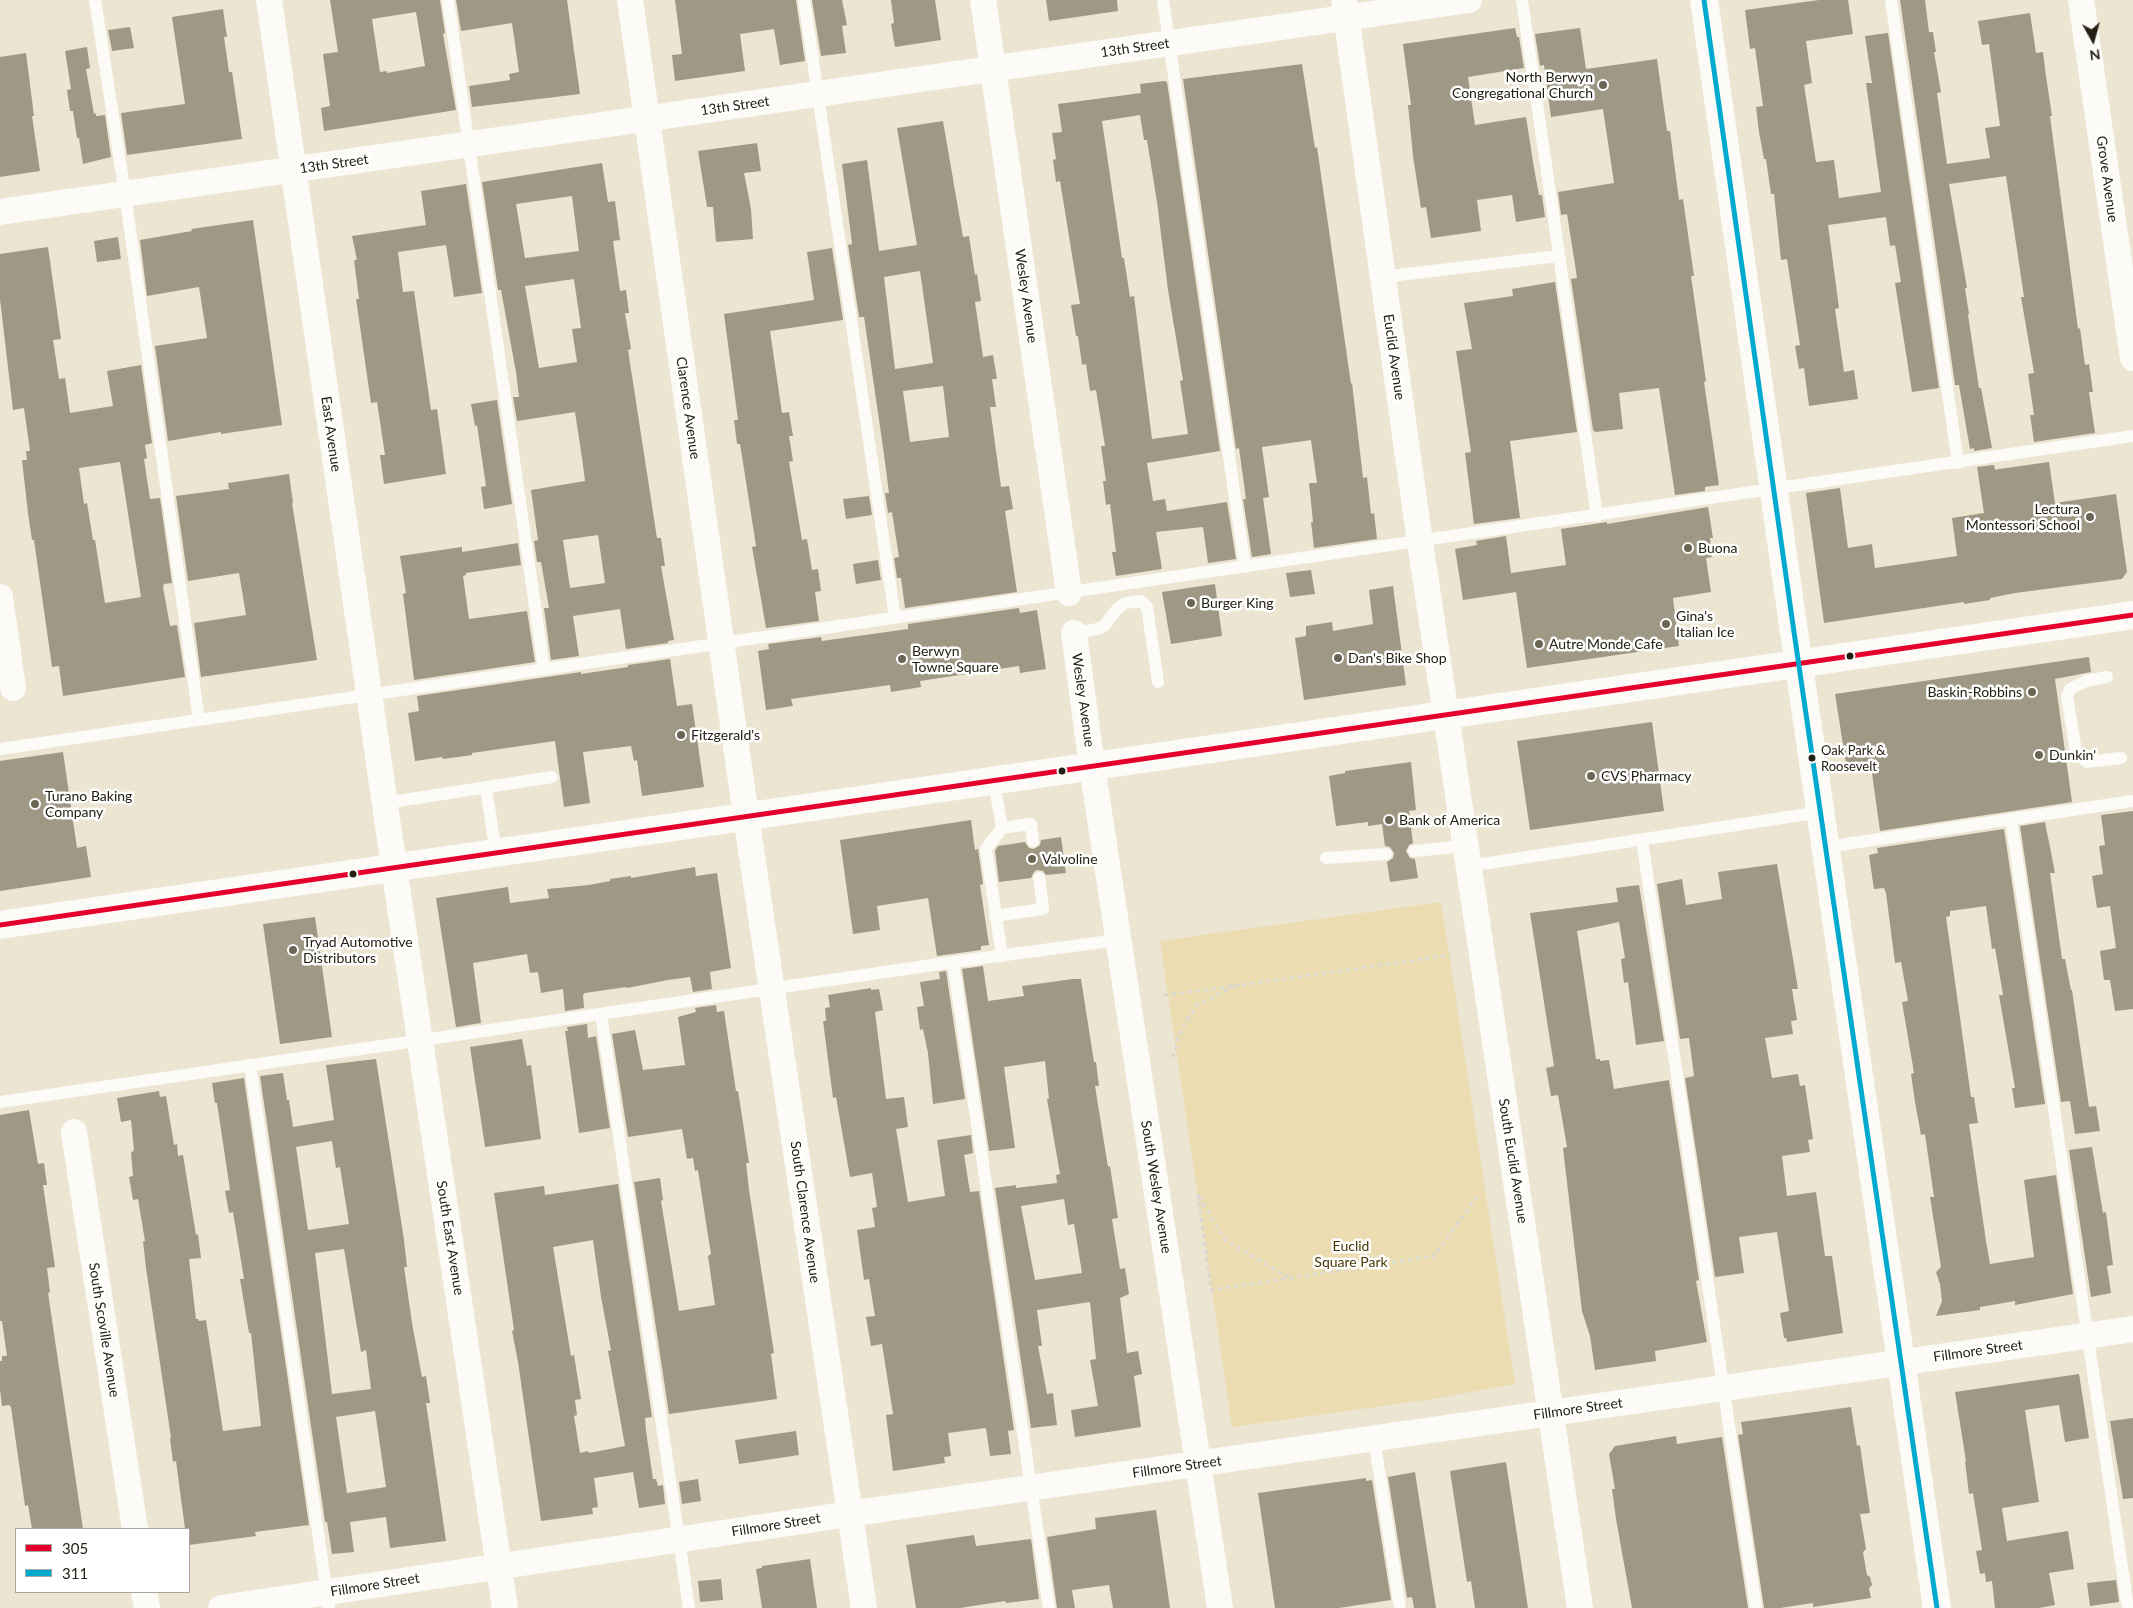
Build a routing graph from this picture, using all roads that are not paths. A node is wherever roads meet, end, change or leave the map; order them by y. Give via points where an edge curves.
1 (95, 0) edge
2 (268, 0) edge
3 (448, 0) edge
4 (630, 0) edge
5 (804, 0) edge
6 (983, 0) edge
7 (1163, 0) edge
8 (1469, 0) edge
9 (1522, 0) edge
10 (1704, 0) edge
11 (1891, 0) edge
12 (2081, 0) edge
13 (1345, 9) edge
14 (1169, 44) junction
15 (993, 69) junction
16 (818, 94) junction
17 (647, 119) junction
18 (469, 144) junction
19 (293, 170) junction
20 (125, 194) junction
21 (0, 212) edge
22 (1558, 256) junction
23 (1382, 277) junction
24 (2133, 358) edge
25 (2133, 436) edge
26 (1958, 463) junction
27 (1774, 490) junction
28 (1596, 516) junction
29 (1420, 542) junction
30 (1245, 567) junction
31 (1069, 593) junction
32 (0, 597) edge
33 (2133, 615) edge
34 (894, 618) junction
35 (1074, 634) joint
36 (721, 643) junction
37 (1799, 664) junction
38 (544, 669) junction
39 (2108, 677) dead end
40 (1158, 682) dead end
41 (13, 688) dead end
42 (369, 695) junction
43 (1446, 714) junction
44 (199, 720) junction
45 (0, 749) edge
46 (2121, 758) dead end
47 (1092, 766) junction
48 (552, 778) dead end
49 (994, 780) junction
50 (486, 788) junction
51 (2133, 801) edge
52 (385, 804) junction
53 (1821, 812) junction
54 (746, 816) junction
55 (2011, 819) junction
56 (1002, 828) junction
57 (1642, 840) junction
58 (1034, 841) dead end
59 (1826, 847) junction
60 (1414, 851) dead end
61 (496, 853) junction
62 (1386, 854) dead end
63 (1467, 856) junction
64 (1326, 858) dead end
65 (394, 867) junction
66 (1039, 878) dead end
67 (996, 916) junction
68 (0, 926) edge
69 (1118, 940) junction
70 (1002, 956) junction
71 (953, 962) junction
72 (772, 989) junction
73 (601, 1014) junction
74 (420, 1040) junction
75 (250, 1065) junction
76 (0, 1102) edge
77 (74, 1132) dead end
78 (2133, 1329) edge
79 (2088, 1336) junction
80 (1901, 1363) junction
81 (1723, 1388) junction
82 (1551, 1413) junction
83 (1374, 1438) junction
84 (1198, 1464) junction
85 (1031, 1488) junction
86 (850, 1514) junction
87 (135, 1528) edge
88 (679, 1539) junction
89 (500, 1566) junction
90 (144, 1593) edge
91 (328, 1600) edge
92 (146, 1608) edge
93 (221, 1608) edge
94 (505, 1608) edge
95 (689, 1608) edge
96 (864, 1608) edge
97 (1049, 1608) edge
98 (1220, 1608) edge
99 (1400, 1608) edge
100 (1580, 1608) edge
101 (1756, 1608) edge
102 (1937, 1608) edge
103 (2128, 1608) edge

1 - 20 lane
2 - 19 street, East Avenue
3 - 18 lane
4 - 17 street, Clarence Avenue
5 - 16 lane
6 - 15 street, Wesley Avenue
7 - 14 lane
8 - 13 street, 13th Street
9 - 22 lane
10 - 27 main road
11 - 26 lane
12 - 24 street, Grove Avenue
13 - 14 street, 13th Street
13 - 23 street, Euclid Avenue
14 - 15 street, 13th Street
14 - 30 lane
15 - 16 street, 13th Street
15 - 31 street, Wesley Avenue
16 - 17 street, 13th Street
16 - 34 lane
17 - 18 street, 13th Street
17 - 36 street, Clarence Avenue
18 - 19 street, 13th Street
18 - 38 lane
19 - 20 street, 13th Street
19 - 42 street, East Avenue
20 - 21 street, 13th Street
20 - 44 lane
22 - 23 lane
22 - 28 lane
23 - 29 street, Euclid Avenue
25 - 26 lane
26 - 27 lane
27 - 28 lane
27 - 37 main road
28 - 29 lane
29 - 30 lane
29 - 43 street, Euclid Avenue
30 - 31 lane
31 - 34 lane
32 - 41 street
33 - 37 main road
34 - 36 lane
35 - 40 lane via 1098,630 1125,603 1141,601 1146,607
35 - 47 street, Wesley Avenue
36 - 38 lane
36 - 54 street, Clarence Avenue
37 - 43 main road
37 - 53 main road
38 - 42 lane
39 - 46 lane via 2077,684 2067,696 2076,752 2087,762
42 - 44 lane
42 - 52 street, East Avenue
43 - 47 main road
43 - 63 street, South Euclid Avenue
44 - 45 lane
47 - 49 main road
47 - 69 street, South Wesley Avenue
48 - 50 lane
49 - 54 main road
49 - 56 lane
50 - 52 lane
50 - 61 lane
51 - 55 lane
52 - 65 street, East Avenue
53 - 57 lane
53 - 59 main road
54 - 61 main road
54 - 72 street, South Clarence Avenue
55 - 59 lane
55 - 79 lane
56 - 58 lane via 1031,824
56 - 67 lane via 986,849
57 - 63 lane
57 - 81 lane
59 - 80 main road
60 - 63 lane
61 - 65 main road
62 - 64 lane
63 - 82 street, South Euclid Avenue
65 - 68 main road
65 - 74 street, South East Avenue
66 - 67 lane via 1043,909
67 - 70 lane
69 - 70 lane
69 - 84 street, South Wesley Avenue
70 - 71 lane
71 - 72 lane
71 - 85 lane
72 - 73 lane
72 - 86 street, South Clarence Avenue
73 - 74 lane
73 - 88 lane
74 - 75 lane
74 - 89 street, South East Avenue
75 - 76 lane
75 - 91 lane
77 - 87 street, South Scoville Avenue
78 - 79 street, Fillmore Street
79 - 80 street, Fillmore Street
79 - 103 lane
80 - 81 street, Fillmore Street
80 - 102 main road
81 - 82 street, Fillmore Street
81 - 101 lane
82 - 83 street, Fillmore Street
82 - 100 street, South Euclid Avenue
83 - 84 street, Fillmore Street
83 - 99 lane
84 - 85 street, Fillmore Street
84 - 98 street, South Wesley Avenue
85 - 86 street, Fillmore Street
85 - 97 lane
86 - 88 street, Fillmore Street
86 - 96 street, South Clarence Avenue
88 - 89 street, Fillmore Street
88 - 95 lane
89 - 91 street, Fillmore Street
89 - 94 street, South East Avenue
90 - 92 street
91 - 93 street, Fillmore Street

